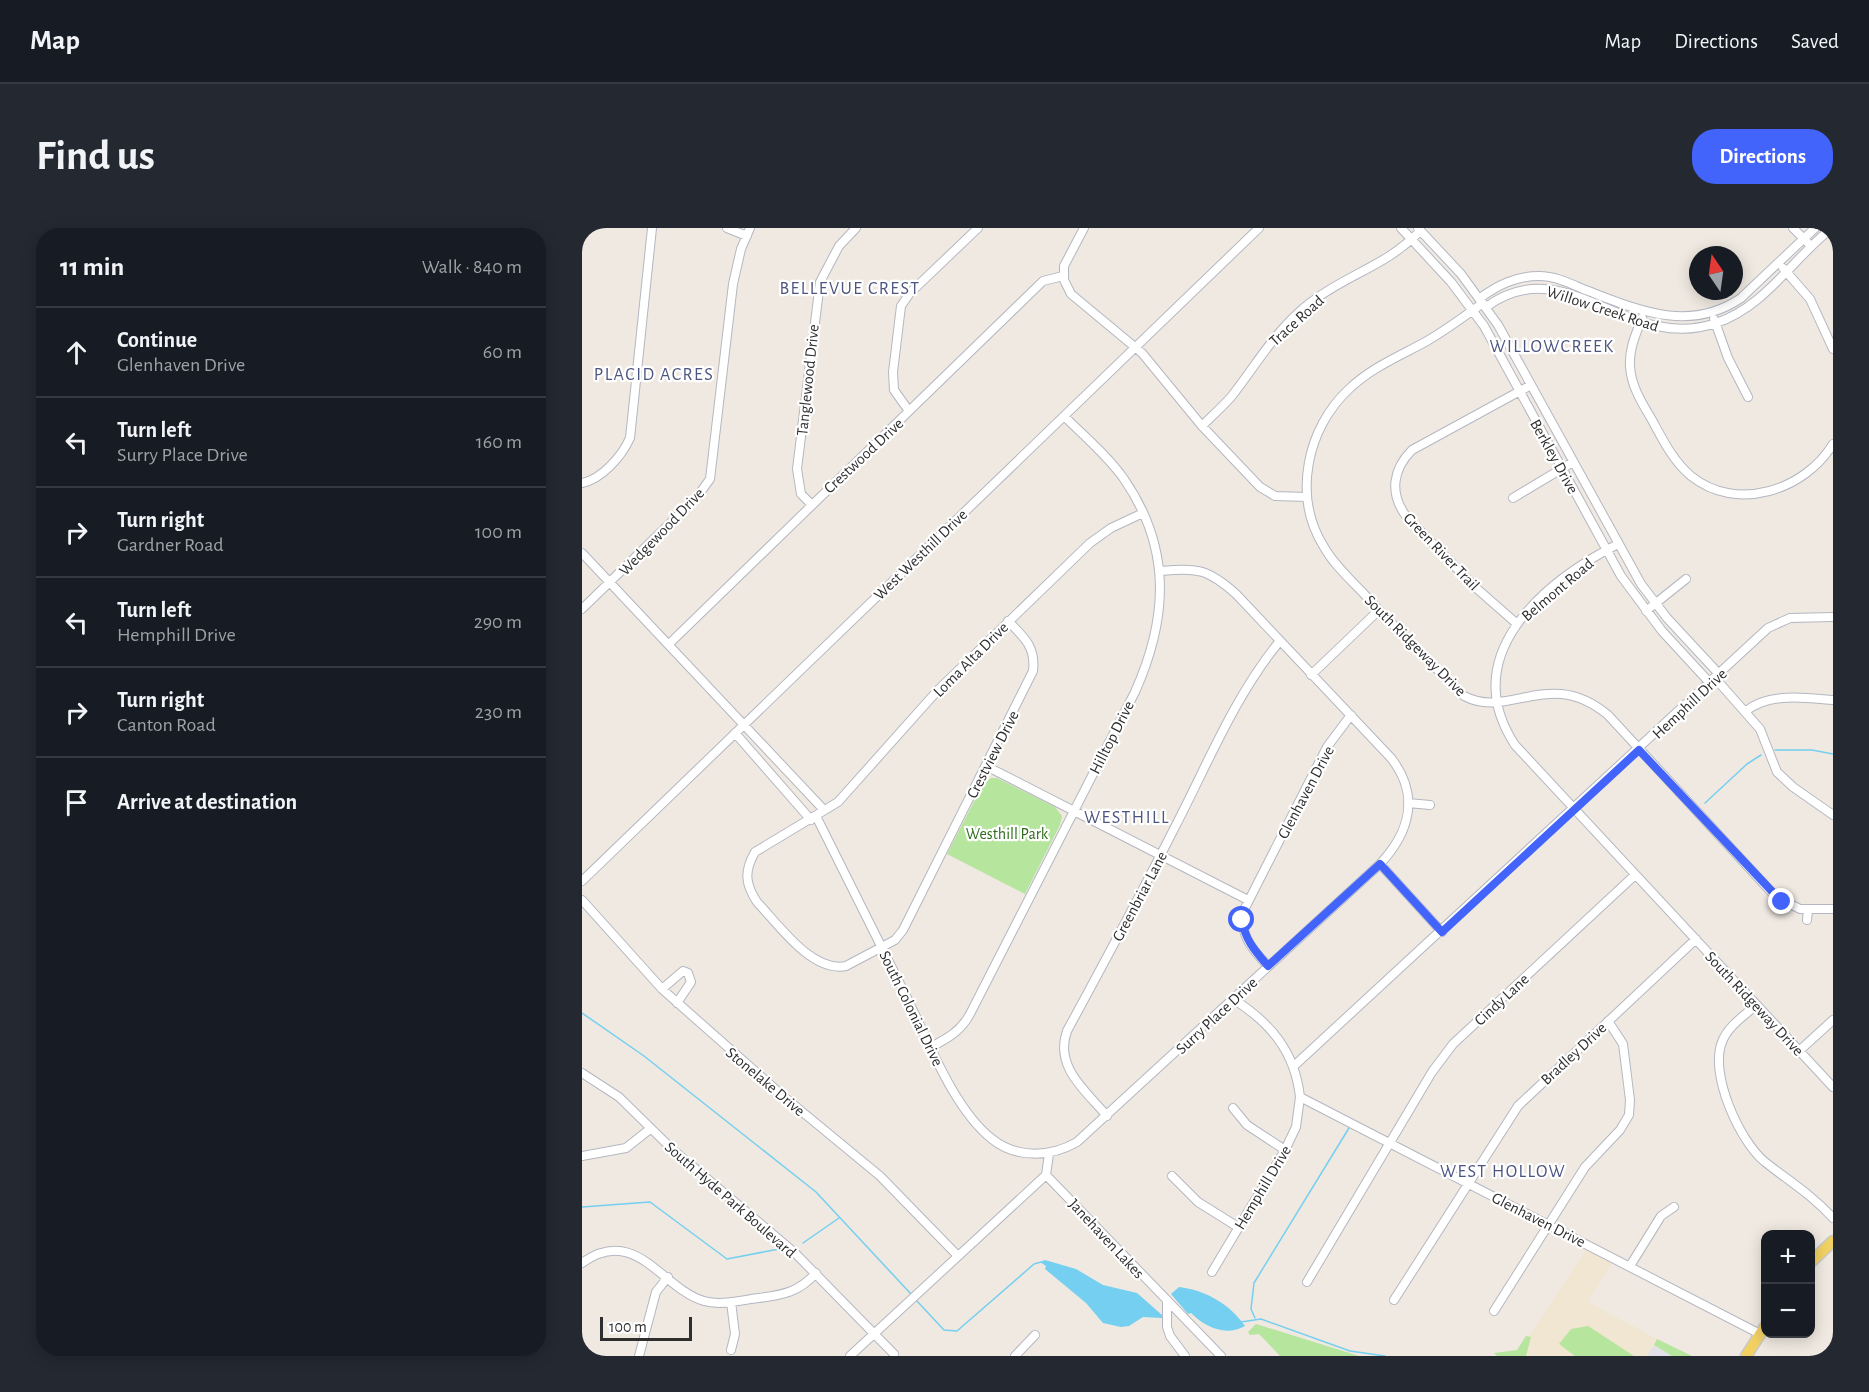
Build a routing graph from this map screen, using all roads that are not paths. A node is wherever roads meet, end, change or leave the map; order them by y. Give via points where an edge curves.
1 (652, 228) edge
2 (727, 228) edge
3 (856, 228) edge
4 (978, 228) edge
5 (1084, 228) edge
6 (1259, 228) edge
7 (1401, 228) edge
8 (1793, 228) edge
9 (1815, 228) edge
10 (1832, 228) edge
11 (1419, 229) edge
12 (748, 232) edge
13 (1412, 239) junction
14 (1804, 239) junction
15 (1812, 247) junction
16 (1778, 264) junction
17 (1786, 272) junction
18 (1063, 276) junction
19 (1483, 303) junction
20 (1473, 310) junction
21 (1645, 312) junction
22 (1712, 313) junction
23 (1641, 322) junction
24 (1715, 324) junction
25 (1136, 347) junction
26 (1833, 348) edge
27 (1531, 385) junction
28 (1520, 391) junction
29 (1748, 397) dead end
30 (909, 411) junction
31 (1064, 416) junction
32 (1202, 426) junction
33 (1833, 444) edge
34 (1573, 462) junction
35 (1562, 467) junction
36 (582, 483) edge
37 (1307, 497) junction
38 (1513, 498) dead end
39 (811, 504) junction
40 (1143, 513) junction
41 (1618, 544) junction
42 (1607, 550) junction
43 (582, 553) edge
44 (1160, 571) junction
45 (1686, 579) dead end
46 (611, 582) junction
47 (1656, 603) junction
48 (582, 609) edge
49 (1379, 610) junction
50 (1646, 611) junction
51 (1833, 617) edge
52 (1008, 621) junction
53 (1516, 623) junction
54 (1279, 642) junction
55 (669, 644) junction
56 (1311, 675) junction
57 (1715, 678) junction
58 (1833, 700) edge
59 (1497, 701) junction
60 (1746, 711) junction
61 (1351, 715) junction
62 (744, 725) junction
63 (735, 733) junction
64 (1639, 750) junction
65 (986, 766) junction
66 (1408, 803) junction
67 (1430, 805) dead end
68 (1575, 809) junction
69 (824, 810) junction
70 (1073, 811) junction
71 (1833, 815) edge
72 (814, 818) junction
73 (1162, 854) junction
74 (1380, 864) junction
75 (1635, 875) junction
76 (582, 881) edge
77 (582, 900) edge
78 (1248, 900) junction
79 (1833, 909) edge
80 (1442, 932) junction
81 (1696, 939) junction
82 (882, 947) junction
83 (1268, 966) junction
84 (662, 989) junction
85 (1233, 999) junction
86 (677, 1003) junction
87 (1756, 1005) junction
88 (1833, 1020) edge
89 (1608, 1021) junction
90 (931, 1047) junction
91 (1799, 1051) junction
92 (1294, 1065) junction
93 (582, 1073) edge
94 (1833, 1088) edge
95 (1300, 1097) junction
96 (1233, 1108) dead end
97 (1107, 1116) junction
98 (650, 1129) junction
99 (1391, 1143) junction
100 (1285, 1150) junction
101 (1049, 1154) junction
102 (582, 1156) edge
103 (1046, 1175) junction
104 (1172, 1176) dead end
105 (1468, 1183) junction
106 (1674, 1207) dead end
107 (1833, 1218) edge
108 (1548, 1226) junction
109 (1238, 1227) junction
110 (1833, 1241) edge
111 (957, 1255) junction
112 (1815, 1258) edge
113 (582, 1263) edge
114 (1630, 1266) junction
115 (1212, 1272) dead end
116 (816, 1273) junction
117 (668, 1277) junction
118 (1307, 1282) dead end
119 (1395, 1300) dead end
120 (731, 1302) junction
121 (1169, 1306) junction
122 (1494, 1311) dead end
123 (1761, 1330) edge
124 (1761, 1332) edge
125 (874, 1333) junction
126 (1035, 1335) dead end
127 (731, 1350) dead end
128 (894, 1354) dead end
129 (639, 1356) edge
130 (850, 1356) edge
131 (1015, 1356) edge
132 (1185, 1356) edge
133 (1221, 1356) edge
134 (1746, 1356) edge

1 - 36 street via 630,438 623,453 596,478
2 - 12 street
3 - 39 street, Tanglewood Drive via 830,259 817,294 797,469 801,494
4 - 30 street via 910,293 902,306 894,390
5 - 18 street via 1066,258
6 - 25 street, West Westhill Drive
7 - 13 street, Berkley Drive
8 - 14 street
9 - 14 street, Willow Creek Road
10 - 15 street, Willow Creek Road
11 - 13 street, Trace Road
11 - 19 street, Berkley Drive
12 - 46 street, Wedgewood Drive via 733,284 710,479 697,497
13 - 20 street, Berkley Drive
13 - 32 street, Trace Road via 1385,261 1311,302 1293,318
14 - 15 street
14 - 16 street, Willow Creek Road
15 - 17 street, Willow Creek Road
16 - 17 street
16 - 22 street, Willow Creek Road via 1741,298
17 - 24 street, Willow Creek Road via 1750,306
17 - 26 street via 1810,299
18 - 25 street via 1077,301
18 - 30 street, Crestwood Drive via 1043,281
19 - 20 street, Willow Creek Road
19 - 21 street, Willow Creek Road via 1510,280 1547,276
19 - 23 street, Willow Creek Road via 1517,290 1546,288
19 - 27 street, Berkley Drive
20 - 28 street, Berkley Drive
20 - 37 street, Willow Creek Road via 1369,373 1340,398 1315,437 1307,468
21 - 22 street, Willow Creek Road via 1679,318
21 - 23 street
22 - 24 street
23 - 24 street, Willow Creek Road via 1685,329
23 - 33 street via 1630,354 1636,394 1672,457 1693,477 1714,488 1742,494 1779,489 1811,471
24 - 29 street
25 - 31 street, West Westhill Drive
25 - 32 street
27 - 28 street, Green River Trail
27 - 34 street, Berkley Drive
28 - 35 street, Berkley Drive
28 - 53 street, Green River Trail via 1412,450 1399,465 1395,483 1406,516
30 - 39 street, Crestwood Drive
31 - 40 street, Hilltop Drive via 1124,479
31 - 62 street, West Westhill Drive
32 - 37 street via 1266,492 1286,498
34 - 35 street
34 - 41 street, Berkley Drive
35 - 38 street
35 - 42 street, Berkley Drive
37 - 49 street, South Ridgeway Drive via 1323,547
39 - 55 street, Crestwood Drive
40 - 44 street, Hilltop Drive
40 - 52 street, Loma Alta Drive via 1101,535
41 - 42 street, Belmont Road
41 - 47 street, Berkley Drive
42 - 50 street, Berkley Drive
42 - 53 street, Belmont Road via 1574,570
43 - 46 street
44 - 54 street, Surry Place Drive via 1196,568 1216,577
44 - 70 street, Hilltop Drive via 1161,602 1153,649
45 - 47 street
46 - 48 street, Wedgewood Drive
46 - 55 street
47 - 50 street
47 - 57 street, Berkley Drive
49 - 56 street
49 - 59 street, South Ridgeway Drive via 1464,696 1483,702
50 - 57 street, Berkley Drive
51 - 57 street, Hemphill Drive via 1801,616 1779,622
52 - 65 street, Crestview Drive via 1032,648 1033,671
52 - 69 street, Loma Alta Drive via 938,690 850,790
53 - 59 street, Belmont Road via 1499,658
54 - 56 street, Surry Place Drive
54 - 73 street, Greenbriar Lane via 1236,706
55 - 62 street
56 - 61 street, Surry Place Drive
57 - 60 street, Berkley Drive
57 - 64 street, Hemphill Drive
58 - 60 street via 1773,699
59 - 64 street via 1557,692 1581,698 1608,715
59 - 68 street, South Ridgeway Drive via 1515,745
60 - 71 street, Berkley Drive via 1760,729 1778,772
61 - 66 street, Surry Place Drive via 1398,767
61 - 78 street, Glenhaven Drive via 1327,747
62 - 63 street, West Westhill Drive
62 - 69 street
63 - 72 street, South Colonial Drive
63 - 76 street, West Westhill Drive
64 - 68 street, Hemphill Drive
64 - 79 street via 1776,897 1807,916
65 - 70 street
65 - 82 street, Crestview Drive via 903,930 896,940
66 - 67 street
66 - 74 street, Surry Place Drive via 1404,831
68 - 75 street, South Ridgeway Drive
68 - 80 street, Hemphill Drive
69 - 72 street, Loma Alta Drive
70 - 73 street
70 - 90 street, Hilltop Drive via 964,1026
72 - 82 street, South Colonial Drive
72 - 82 street, Crestview Drive via 755,852 746,878 749,891 820,964 846,966
73 - 78 street
73 - 97 street, Greenbriar Lane via 1064,1040 1067,1068
74 - 80 street
74 - 83 street, Surry Place Drive
75 - 81 street, South Ridgeway Drive
75 - 99 street, Cindy Lane via 1453,1044
77 - 84 street, Stonelake Drive
78 - 83 street, Glenhaven Drive via 1242,920 1244,935
80 - 92 street, Hemphill Drive
81 - 87 street, South Ridgeway Drive
81 - 89 street, Bradley Drive
82 - 90 street, South Colonial Drive
83 - 85 street, Surry Place Drive
84 - 86 street, Stonelake Drive
84 - 86 street via 683,971 688,973 691,982
85 - 92 street via 1272,1030
85 - 97 street, Surry Place Drive
86 - 111 street, Stonelake Drive via 880,1176
87 - 91 street, South Ridgeway Drive
87 - 107 street via 1728,1031 1719,1052 1732,1114 1739,1130 1764,1162 1806,1191
88 - 91 street
89 - 105 street, Bradley Drive via 1518,1106
89 - 108 street via 1623,1044 1629,1115 1591,1159
90 - 101 street, South Colonial Drive via 961,1102 992,1139 1027,1154
91 - 94 street, South Ridgeway Drive
92 - 95 street
93 - 98 street, South Hyde Park Boulevard via 619,1097
95 - 99 street, Glenhaven Drive
95 - 100 street, Hemphill Drive via 1296,1127
96 - 100 street via 1252,1129
97 - 101 street, Surry Place Drive via 1077,1142
98 - 102 street via 626,1148
98 - 116 street, South Hyde Park Boulevard
99 - 105 street, Glenhaven Drive
99 - 118 street, Cindy Lane
100 - 109 street, Hemphill Drive
101 - 103 street
103 - 111 street
103 - 121 street, Janehaven Lakes
104 - 109 street via 1197,1202
105 - 108 street, Glenhaven Drive
105 - 119 street, Bradley Drive
106 - 114 street via 1661,1216
108 - 114 street, Glenhaven Drive
108 - 122 street
109 - 115 street, Hemphill Drive
110 - 112 main road
111 - 125 street
113 - 117 street via 594,1256 621,1252 646,1261
114 - 123 street, Glenhaven Drive
116 - 120 street via 785,1294
116 - 125 street, South Hyde Park Boulevard
117 - 120 street via 697,1298
117 - 129 street via 656,1292
120 - 127 street via 735,1334
121 - 132 street via 1167,1327
121 - 133 street, Janehaven Lakes
124 - 134 main road
125 - 128 street, South Hyde Park Boulevard
125 - 130 street
126 - 131 street

